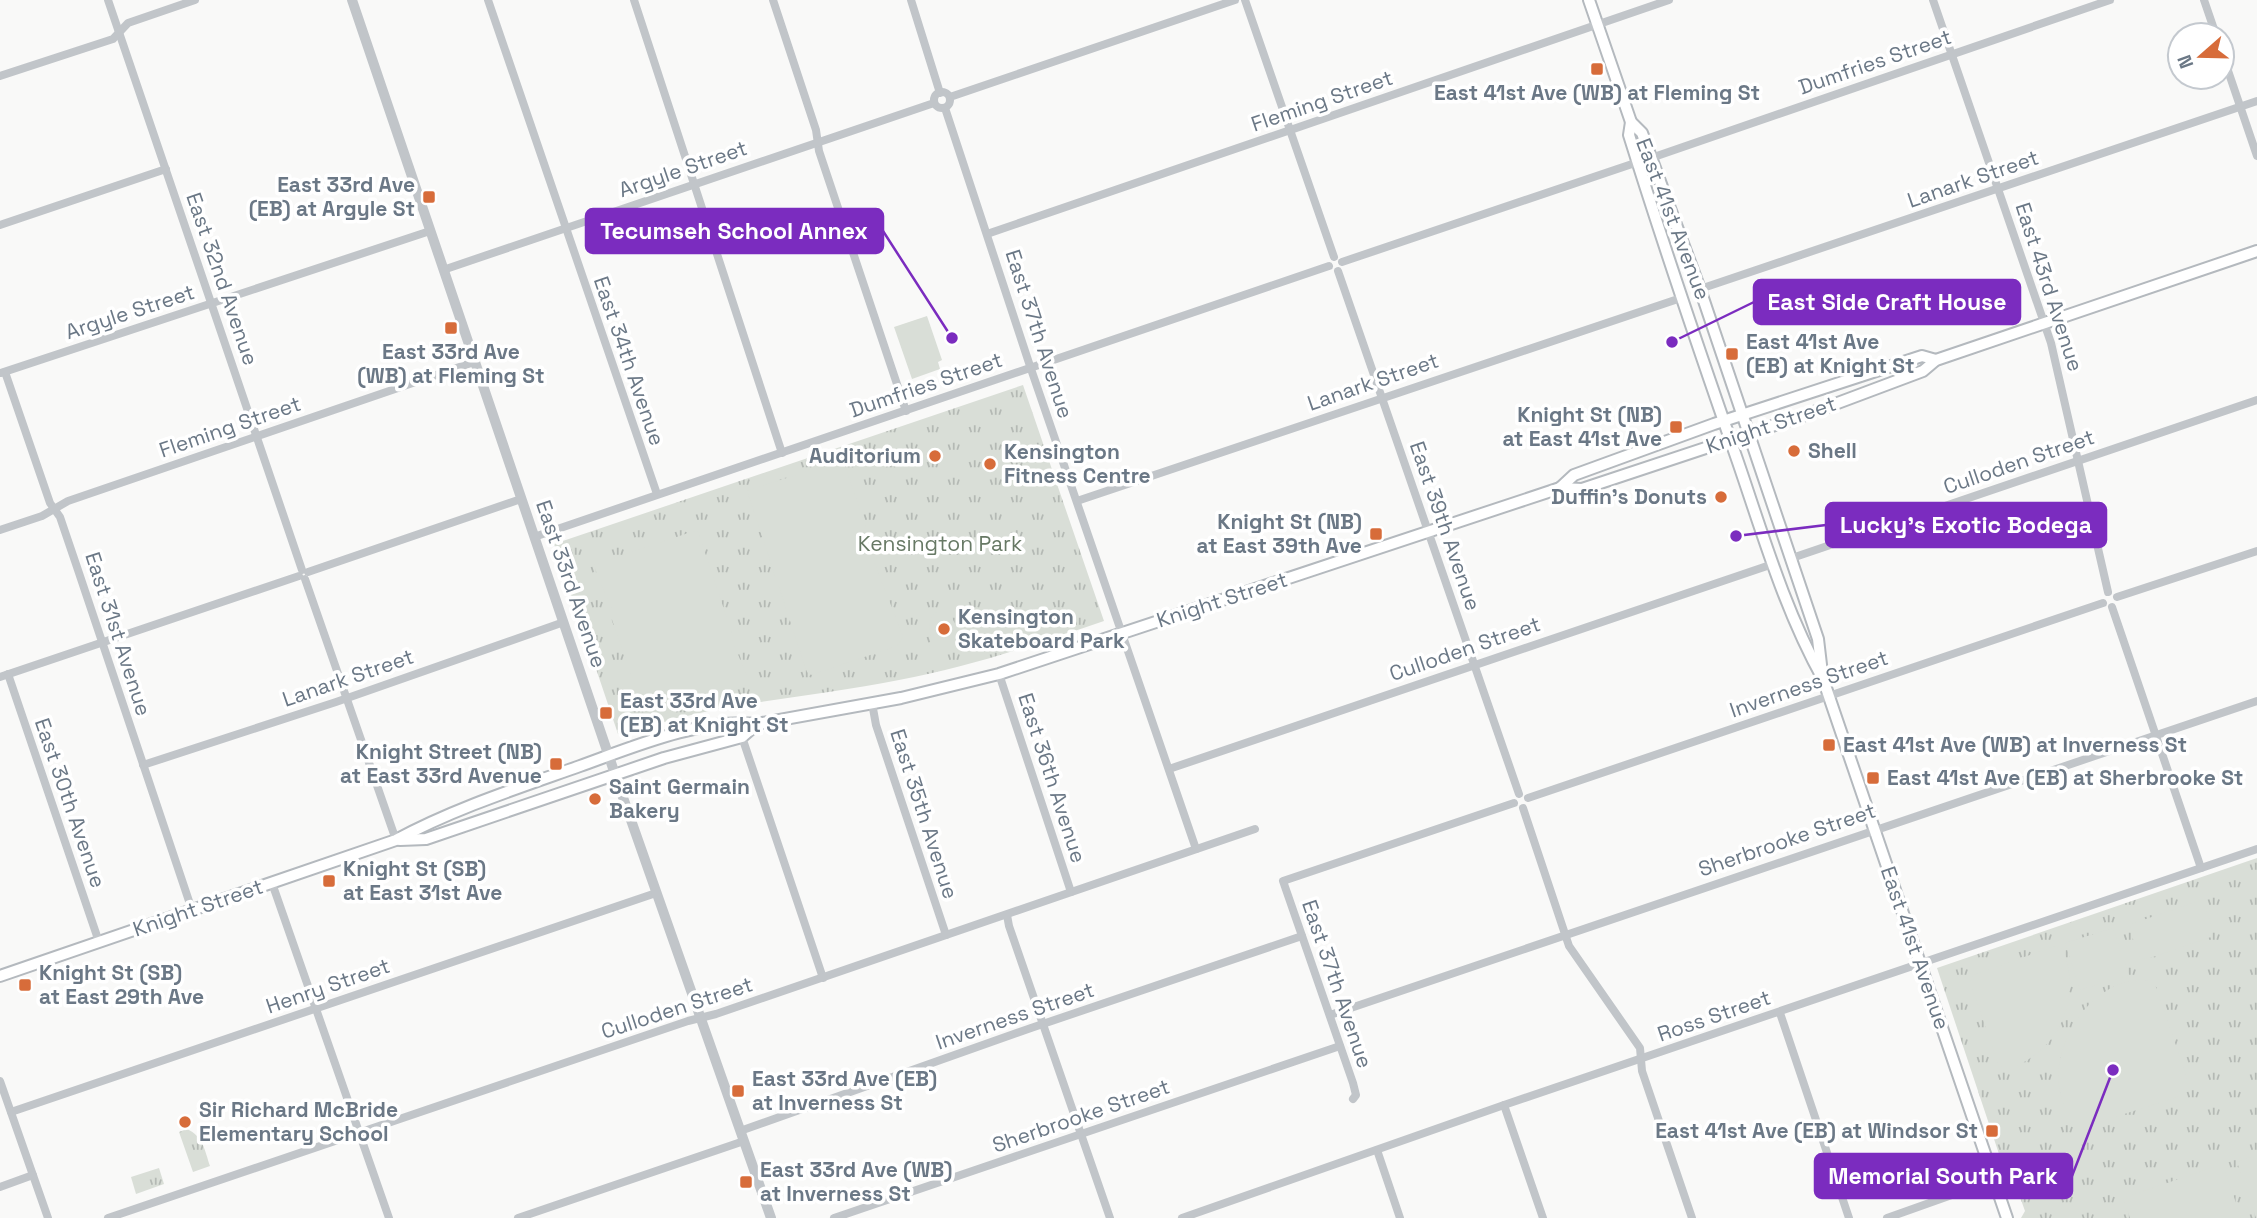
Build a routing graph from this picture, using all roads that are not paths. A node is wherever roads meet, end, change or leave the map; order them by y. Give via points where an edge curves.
1 (108, 0) edge
2 (195, 0) edge
3 (352, 0) edge
4 (488, 0) edge
5 (634, 0) edge
6 (773, 0) edge
7 (911, 0) edge
8 (1234, 0) edge
9 (1245, 0) edge
10 (1589, 0) edge
11 (1669, 0) edge
12 (1933, 0) edge
13 (2110, 0) edge
14 (2204, 0) edge
15 (2211, 21) edge
16 (1598, 26) junction
17 (120, 32) junction
18 (1952, 54) junction
19 (0, 76) edge
20 (2235, 91) edge
21 (940, 93) junction
22 (950, 97) junction
23 (2257, 101) edge
24 (934, 103) junction
25 (2240, 107) junction
26 (945, 108) junction
27 (1631, 122) junction
28 (1290, 130) junction
29 (818, 141) junction
30 (2257, 156) edge
31 (1651, 158) junction
32 (1638, 162) junction
33 (166, 169) junction
34 (694, 184) junction
35 (1999, 188) junction
36 (0, 225) edge
37 (565, 227) junction
38 (430, 231) junction
39 (987, 234) junction
40 (2257, 251) edge
41 (1338, 260) junction
42 (1329, 266) junction
43 (443, 270) junction
44 (1338, 271) junction
45 (1700, 289) junction
46 (1681, 298) junction
47 (212, 303) junction
48 (2045, 323) junction
49 (1936, 360) junction
50 (474, 362) junction
51 (1031, 369) junction
52 (3, 372) edge
53 (1382, 397) junction
54 (2257, 400) edge
55 (906, 411) junction
56 (1742, 415) junction
57 (1724, 421) junction
58 (1749, 433) junction
59 (256, 436) junction
60 (1730, 439) junction
61 (782, 453) junction
62 (2078, 460) junction
63 (1560, 488) junction
64 (657, 494) junction
65 (521, 499) junction
66 (1077, 501) junction
67 (53, 509) junction
68 (0, 530) edge
69 (1428, 531) junction
70 (534, 537) junction
71 (2257, 551) edge
72 (1792, 558) junction
73 (1773, 564) junction
74 (303, 574) junction
75 (2108, 592) junction
76 (2118, 597) junction
77 (2103, 603) junction
78 (2112, 607) junction
79 (564, 622) junction
80 (1122, 634) junction
81 (102, 642) junction
82 (1474, 665) junction
83 (999, 674) junction
84 (4, 675) edge
85 (1823, 679) junction
86 (1829, 695) junction
87 (346, 698) junction
88 (2257, 701) edge
89 (872, 703) junction
90 (757, 723) junction
91 (2156, 735) junction
92 (742, 737) junction
93 (609, 756) junction
94 (143, 765) junction
95 (1169, 769) junction
96 (615, 774) junction
97 (1518, 794) junction
98 (1528, 798) junction
99 (1514, 803) junction
100 (1523, 808) junction
101 (1255, 829) dead end
102 (1874, 829) junction
103 (396, 841) junction
104 (1196, 849) junction
105 (2257, 849) edge
106 (2201, 868) junction
107 (272, 883) junction
108 (1071, 892) junction
109 (656, 893) junction
110 (192, 910) junction
111 (1007, 915) junction
112 (946, 935) junction
113 (1565, 935) junction
114 (1302, 936) junction
115 (99, 942) junction
116 (1920, 964) junction
117 (0, 976) edge
118 (823, 978) junction
119 (315, 1008) junction
120 (1780, 1013) junction
121 (1329, 1015) junction
122 (700, 1018) junction
123 (1043, 1024) junction
124 (1340, 1046) junction
125 (1641, 1060) junction
126 (0, 1081) edge
127 (1353, 1099) dead end
128 (1504, 1105) junction
129 (11, 1112) junction
130 (359, 1132) junction
131 (1082, 1134) junction
132 (742, 1136) junction
133 (1377, 1150) junction
134 (33, 1175) junction
135 (1994, 1180) junction
136 (0, 1187) edge
137 (48, 1218) edge
138 (108, 1218) edge
139 (389, 1218) edge
140 (518, 1218) edge
141 (771, 1218) edge
142 (834, 1218) edge
143 (1110, 1218) edge
144 (1182, 1218) edge
145 (1400, 1218) edge
146 (1542, 1218) edge
147 (1692, 1218) edge
148 (1849, 1218) edge
149 (1887, 1218) edge
150 (2007, 1218) edge

1 - 17 street, East 32nd Avenue
2 - 17 street via 128,23
3 - 38 street, East 33rd Avenue
4 - 37 street, East 34th Avenue
5 - 34 street
6 - 29 street
7 - 21 street
8 - 22 street
9 - 28 street
10 - 16 main road, East 41st Avenue
11 - 16 street, Fleming Street
12 - 18 street, East 43rd Avenue
13 - 18 street, Dumfries Street
14 - 15 street
16 - 27 main road, East 41st Avenue
16 - 28 street, Fleming Street
17 - 19 street
17 - 33 street, East 32nd Avenue
18 - 31 street, Dumfries Street
18 - 35 street, East 43rd Avenue
20 - 25 street
21 - 22 street
21 - 24 street
22 - 26 street
23 - 25 street, Lanark Street
24 - 26 street
24 - 29 street, Argyle Street
25 - 30 street
25 - 35 street, Lanark Street
26 - 39 street, East 37th Avenue
27 - 31 main road, East 41st Avenue via 1642,133
27 - 32 main road, East 41st Avenue via 1629,135
28 - 39 street, Fleming Street
28 - 41 street
29 - 34 street, Argyle Street
29 - 55 street
31 - 45 main road, East 41st Avenue
32 - 41 street
32 - 46 main road, East 41st Avenue
33 - 36 street
33 - 47 street, East 32nd Avenue
34 - 37 street, Argyle Street
34 - 61 street
35 - 45 street, Lanark Street
35 - 48 street, East 43rd Avenue
37 - 43 street, Argyle Street
37 - 64 street, East 34th Avenue
38 - 43 street, East 33rd Avenue
38 - 47 street, Argyle Street
39 - 51 street, East 37th Avenue
40 - 48 main road, Knight Street
41 - 42 street
41 - 44 street via 1342,266
42 - 44 street
42 - 51 street, Dumfries Street
43 - 50 street, East 33rd Avenue
44 - 53 street, East 39th Avenue
45 - 56 main road, East 41st Avenue
46 - 53 street, Lanark Street
46 - 57 main road, East 41st Avenue
47 - 52 street, Argyle Street
47 - 59 street, East 32nd Avenue
48 - 49 main road, Knight Street
48 - 62 street, East 43rd Avenue
49 - 56 main road, Knight Street via 1922,356
49 - 58 main road, Knight Street via 1923,371
50 - 59 street, Fleming Street
50 - 65 street, East 33rd Avenue
51 - 55 street, Dumfries Street
51 - 66 street, East 37th Avenue
52 - 67 street, East 31st Avenue
53 - 66 street, Lanark Street
53 - 69 street, East 39th Avenue
54 - 62 street, Culloden Street
55 - 61 street, Dumfries Street
56 - 57 main road, Knight Street
56 - 58 main road, East 41st Avenue
57 - 60 main road, East 41st Avenue
57 - 63 main road, Knight Street via 1574,475
58 - 60 main road, Knight Street
58 - 72 main road, East 41st Avenue
59 - 67 street, Fleming Street
59 - 74 street, East 32nd Avenue
60 - 63 main road, Knight Street via 1582,489
60 - 73 main road, East 41st Avenue
61 - 64 street, Dumfries Street
62 - 72 street, Culloden Street
62 - 75 street, East 43rd Avenue
63 - 69 main road, Knight Street
64 - 70 street, Dumfries Street
65 - 70 street, East 33rd Avenue
65 - 74 street
66 - 80 street, East 37th Avenue
67 - 68 street, Fleming Street
67 - 81 street, East 31st Avenue via 60,517
69 - 80 main road, Knight Street
69 - 82 street, East 39th Avenue
70 - 79 street, East 33rd Avenue
71 - 76 street
72 - 85 main road, East 41st Avenue via 1818,639
73 - 82 street, Culloden Street
73 - 85 main road, East 41st Avenue
74 - 81 street
74 - 87 street, East 32nd Avenue
75 - 76 street
75 - 77 street
76 - 78 street
77 - 78 street
77 - 86 street, Inverness Street
78 - 91 street
79 - 87 street, Lanark Street
79 - 93 street, East 33rd Avenue
80 - 83 main road, Knight Street
80 - 95 street, East 37th Avenue
81 - 84 street
81 - 94 street, East 31st Avenue
82 - 95 street, Culloden Street
82 - 97 street, East 39th Avenue
83 - 89 main road, Knight Street
83 - 108 street, East 36th Avenue
84 - 115 street, East 30th Avenue
85 - 86 main road, East 41st Avenue
86 - 98 street, Inverness Street
86 - 102 main road, East 41st Avenue
87 - 94 street, Lanark Street
87 - 103 street, East 32nd Avenue
88 - 91 street, Sherbrooke Street
89 - 90 main road, Knight Street
89 - 112 street, East 35th Avenue
90 - 92 main road, Knight Street
90 - 93 main road, Knight Street via 691,731
91 - 102 street, Sherbrooke Street
91 - 106 street
92 - 96 main road, Knight Street
92 - 118 street
93 - 96 street, East 33rd Avenue
93 - 103 main road, Knight Street
94 - 110 street, East 31st Avenue
95 - 104 street, East 37th Avenue
96 - 103 main road, Knight Street via 426,839
96 - 109 street, East 33rd Avenue
97 - 98 street
97 - 99 street
98 - 100 street
99 - 100 street
99 - 114 street, East 37th Avenue via 1283,881
100 - 113 street
101 - 104 street, Culloden Street
102 - 113 street, Sherbrooke Street
102 - 116 main road, East 41st Avenue
103 - 107 main road, Knight Street
104 - 108 street, Culloden Street
105 - 106 street, Ross Street
106 - 116 street, Ross Street
107 - 110 main road, Knight Street
107 - 119 street
108 - 111 street, Culloden Street
109 - 119 street, Henry Street
109 - 122 street, East 33rd Avenue
110 - 115 main road, Knight Street
111 - 112 street, Culloden Street
111 - 123 street
112 - 118 street, Culloden Street
113 - 121 street, Sherbrooke Street
113 - 125 street via 1640,1048
114 - 121 street, East 37th Avenue
114 - 123 street, Inverness Street
115 - 117 main road, Knight Street
116 - 120 street, Ross Street
116 - 135 main road, East 41st Avenue
118 - 122 street, Culloden Street
119 - 129 street, Henry Street
119 - 130 street
120 - 125 street, Ross Street
120 - 148 street
121 - 124 street, East 37th Avenue
122 - 130 street, Culloden Street
122 - 132 street, East 33rd Avenue
123 - 131 street
123 - 132 street, Inverness Street
124 - 127 street, East 37th Avenue via 1356,1095
124 - 131 street, Sherbrooke Street
125 - 128 street, Ross Street
125 - 147 street
126 - 129 street
128 - 133 street, Ross Street
128 - 146 street
129 - 134 street
130 - 138 street, Culloden Street
130 - 139 street
131 - 142 street, Sherbrooke Street
131 - 143 street
132 - 140 street, Inverness Street
132 - 141 street, East 33rd Avenue
133 - 144 street, Ross Street
133 - 145 street
134 - 136 street
134 - 137 street
135 - 149 street
135 - 150 main road, East 41st Avenue

